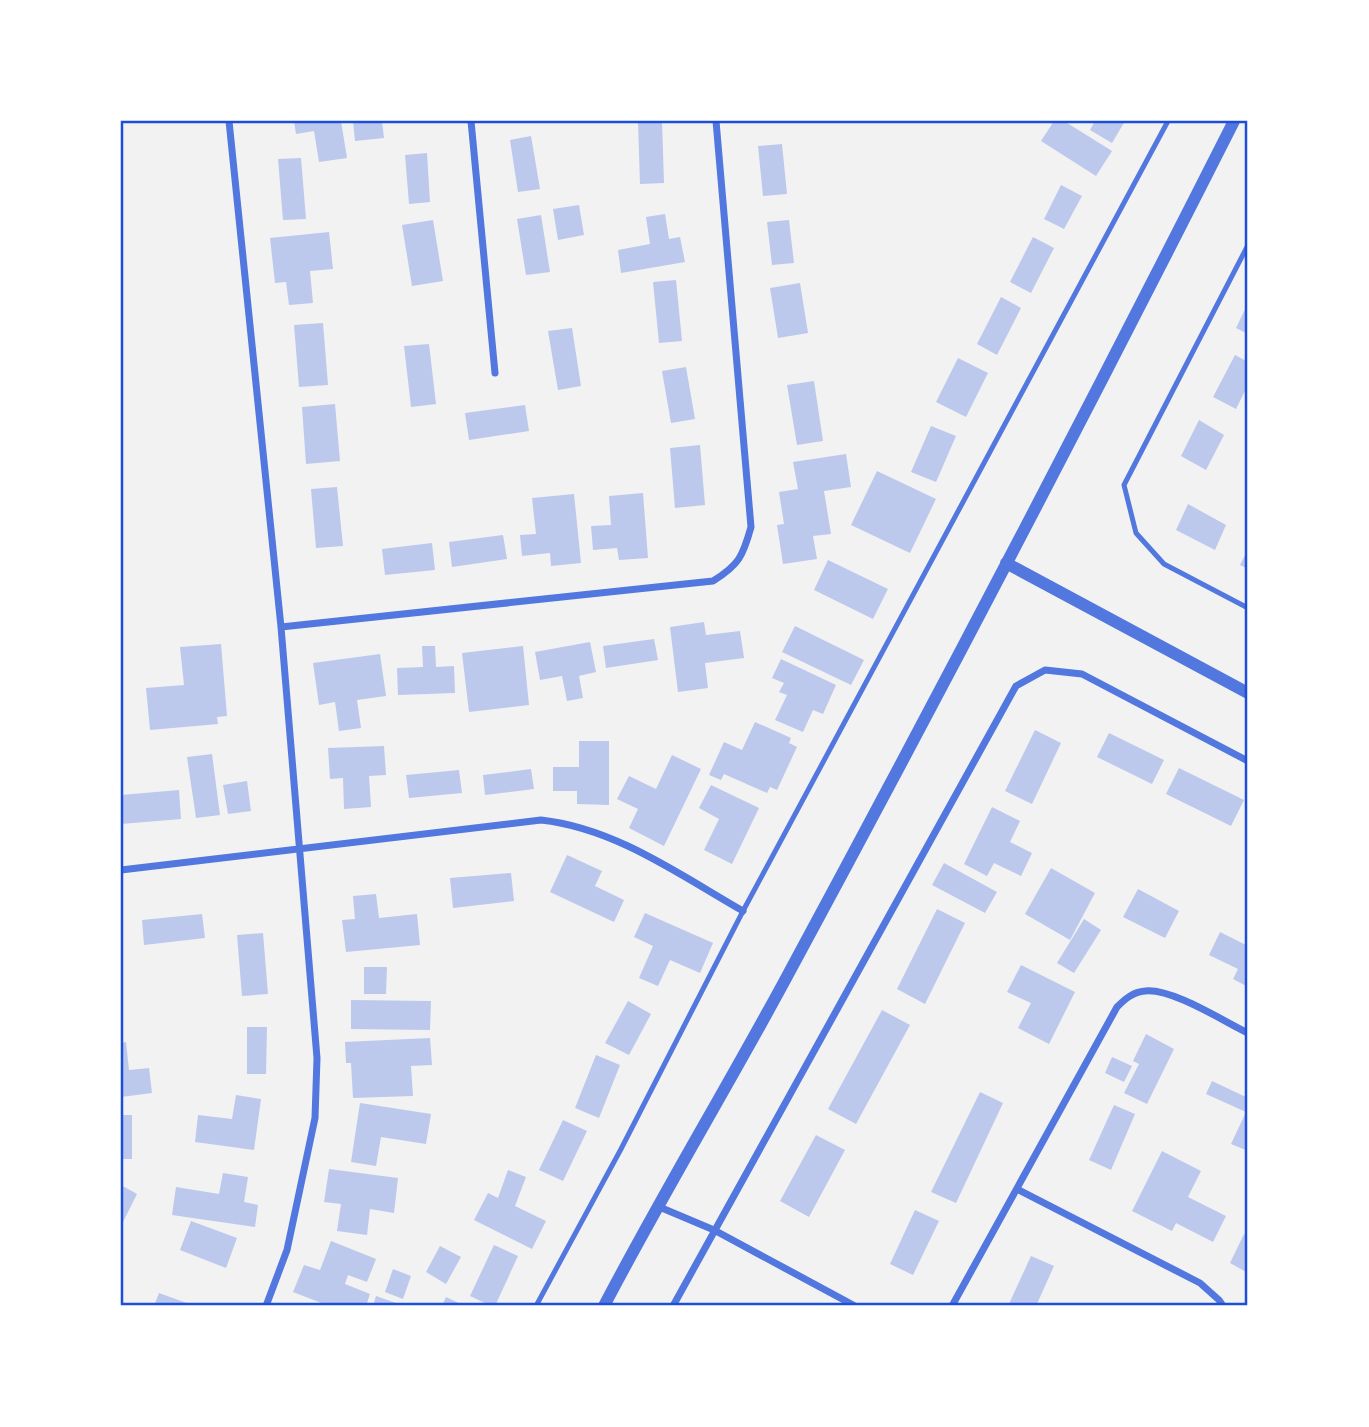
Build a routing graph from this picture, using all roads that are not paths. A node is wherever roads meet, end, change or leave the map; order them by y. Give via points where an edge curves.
1 (229, 121) edge
2 (471, 121) edge
3 (716, 121) edge
4 (1168, 121) edge
5 (1234, 121) edge
6 (1248, 245) edge
7 (495, 373) dead end
8 (1006, 563) junction
9 (1248, 608) edge
10 (281, 627) junction
11 (1248, 693) edge
12 (1248, 761) edge
13 (299, 847) junction
14 (121, 870) edge
15 (743, 911) junction
16 (1248, 1033) edge
17 (1017, 1189) junction
18 (657, 1206) junction
19 (714, 1230) junction
20 (266, 1306) edge
21 (536, 1306) edge
22 (604, 1306) edge
23 (673, 1306) edge
24 (855, 1306) edge
25 (952, 1306) edge
26 (1223, 1306) edge

1 - 10 street
2 - 7 street
3 - 10 street via 751,527 732,570 713,581
4 - 15 lane
5 - 8 street
6 - 9 lane via 1124,485 1136,533 1164,564
8 - 11 street
8 - 18 street via 782,985
10 - 13 street
12 - 19 street via 1082,674 1045,670 1016,686
13 - 14 street
13 - 15 street via 424,836 513,822 570,823 601,834
13 - 20 street via 317,1058 315,1118 287,1250
15 - 21 lane
16 - 17 street via 1160,991 1129,996 1117,1007
17 - 25 street
17 - 26 street via 1200,1283
18 - 19 street
18 - 22 street
19 - 23 street
19 - 24 street

